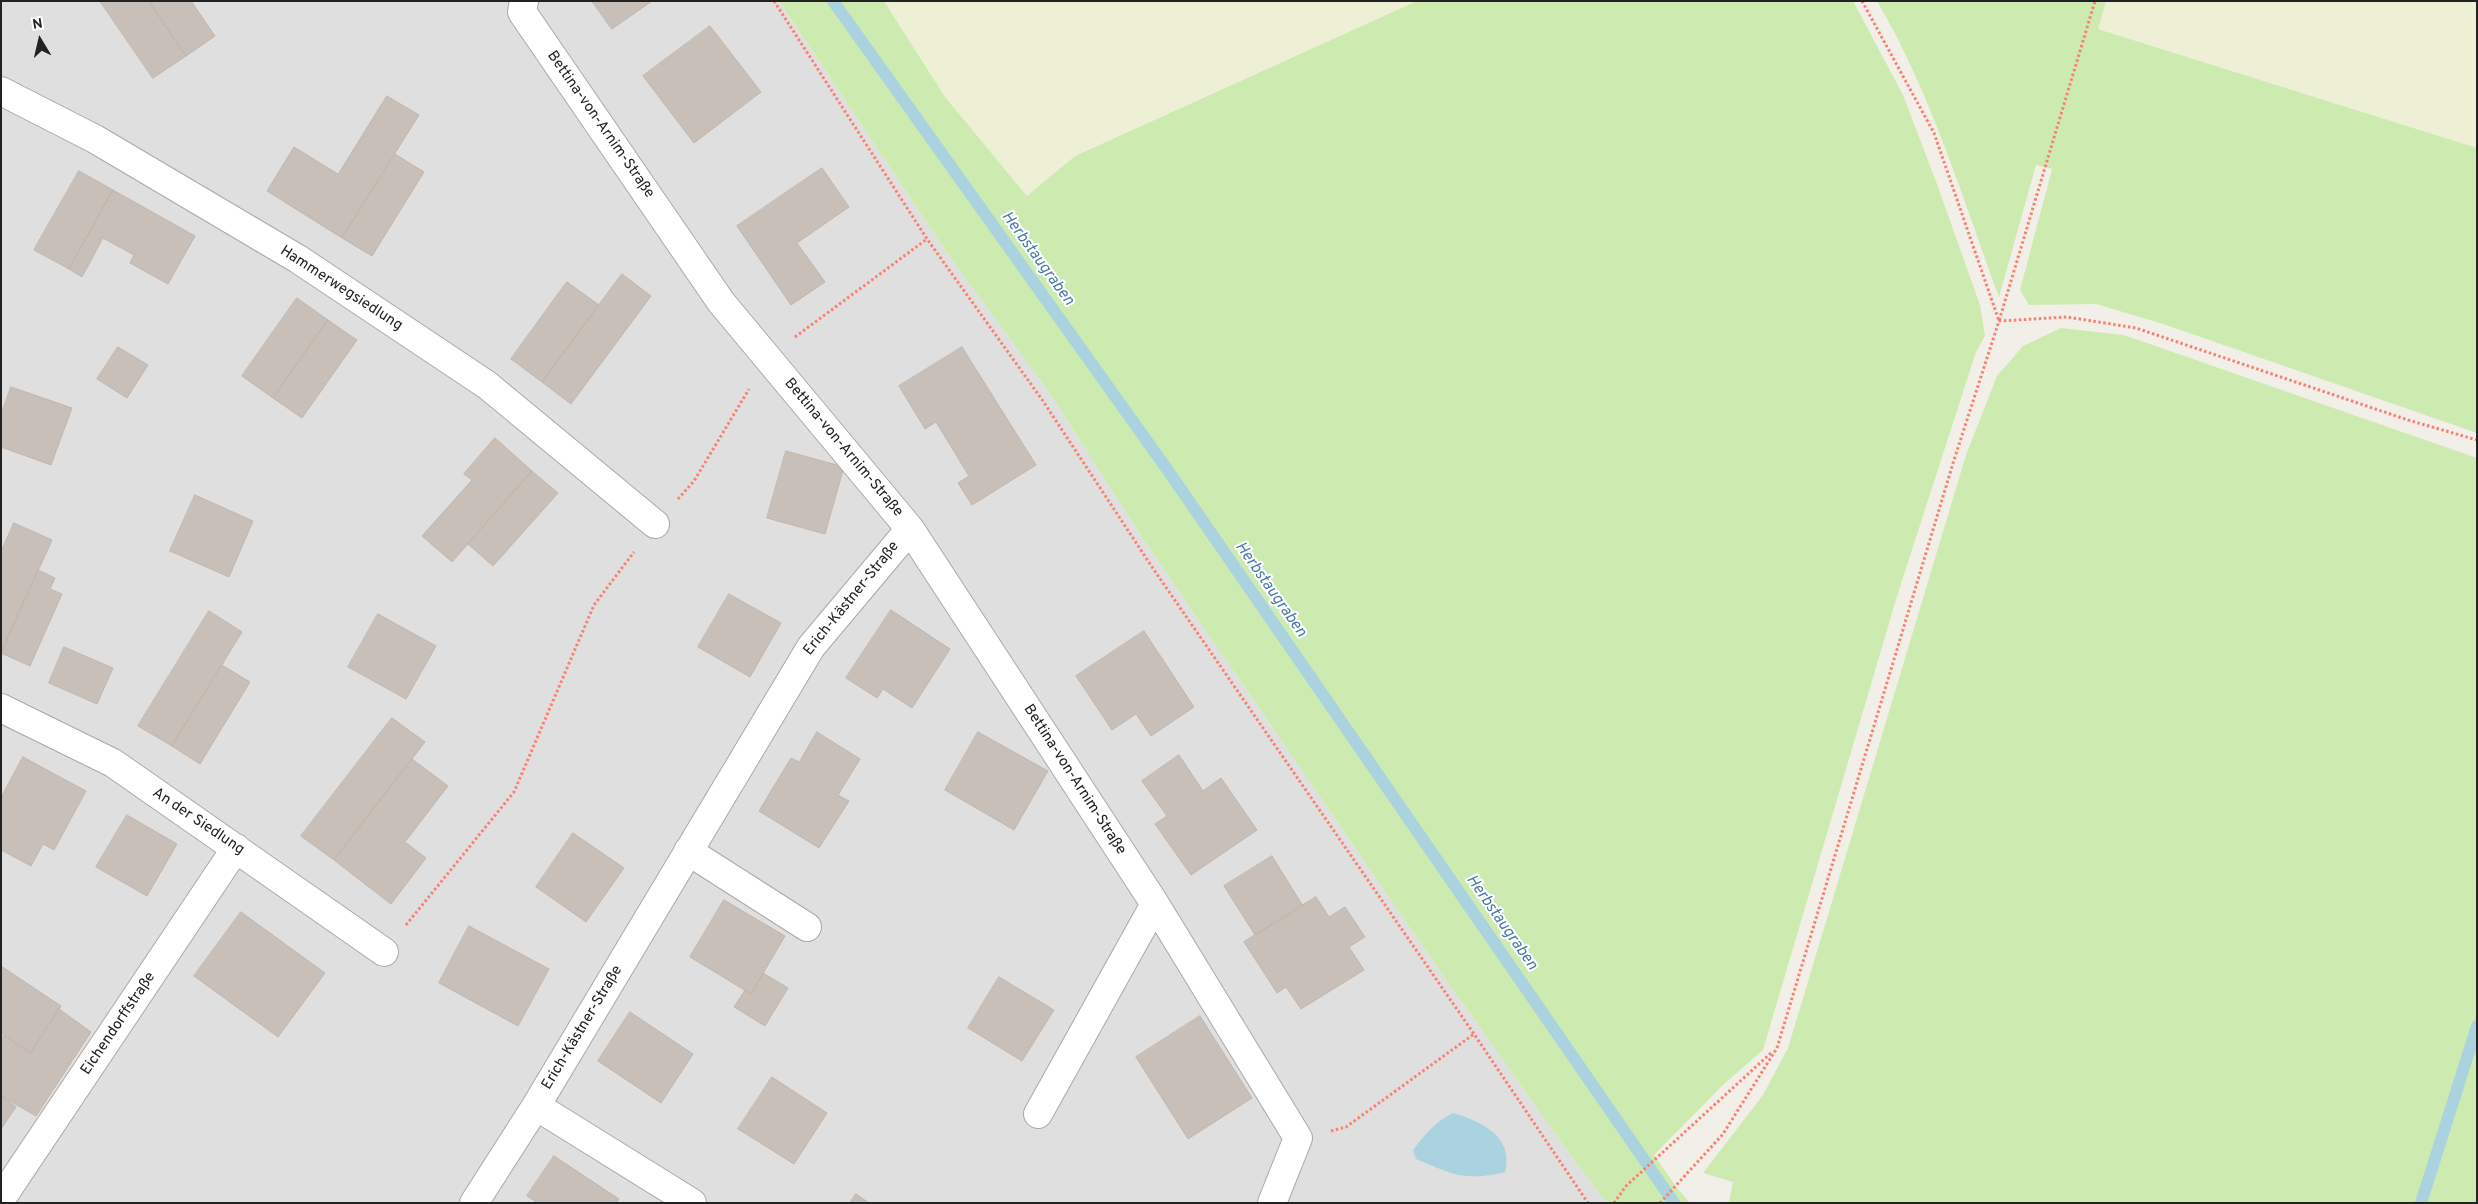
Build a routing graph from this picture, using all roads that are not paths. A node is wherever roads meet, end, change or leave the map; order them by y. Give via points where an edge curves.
1 (524, 1) edge
2 (1, 91) edge
3 (655, 524) road end
4 (910, 529) junction
5 (1, 708) edge
6 (236, 848) junction
7 (688, 851) junction
8 (1155, 904) junction
9 (807, 927) dead end
10 (384, 952) road end
11 (536, 1106) junction
12 (1038, 1114) dead end
13 (1, 1200) edge
14 (474, 1203) edge
15 (692, 1203) edge
16 (1272, 1203) edge

1 - 4 street, Bettina-von-Arnim-Straße via 522,12 722,302
2 - 3 street, Hammerwegsiedlung via 95,140 298,259 463,368 488,385
4 - 7 street, Erich-Kästner-Straße via 811,647
4 - 8 street, Bettina-von-Arnim-Straße
5 - 6 street, An der Siedlung via 113,763
6 - 10 street, An der Siedlung
6 - 13 street, Eichendorffstraße
7 - 9 street
7 - 11 street, Erich-Kästner-Straße
8 - 12 street
8 - 16 street, Bettina-von-Arnim-Straße via 1298,1138
11 - 14 street, Erich-Kästner-Straße
11 - 15 street

